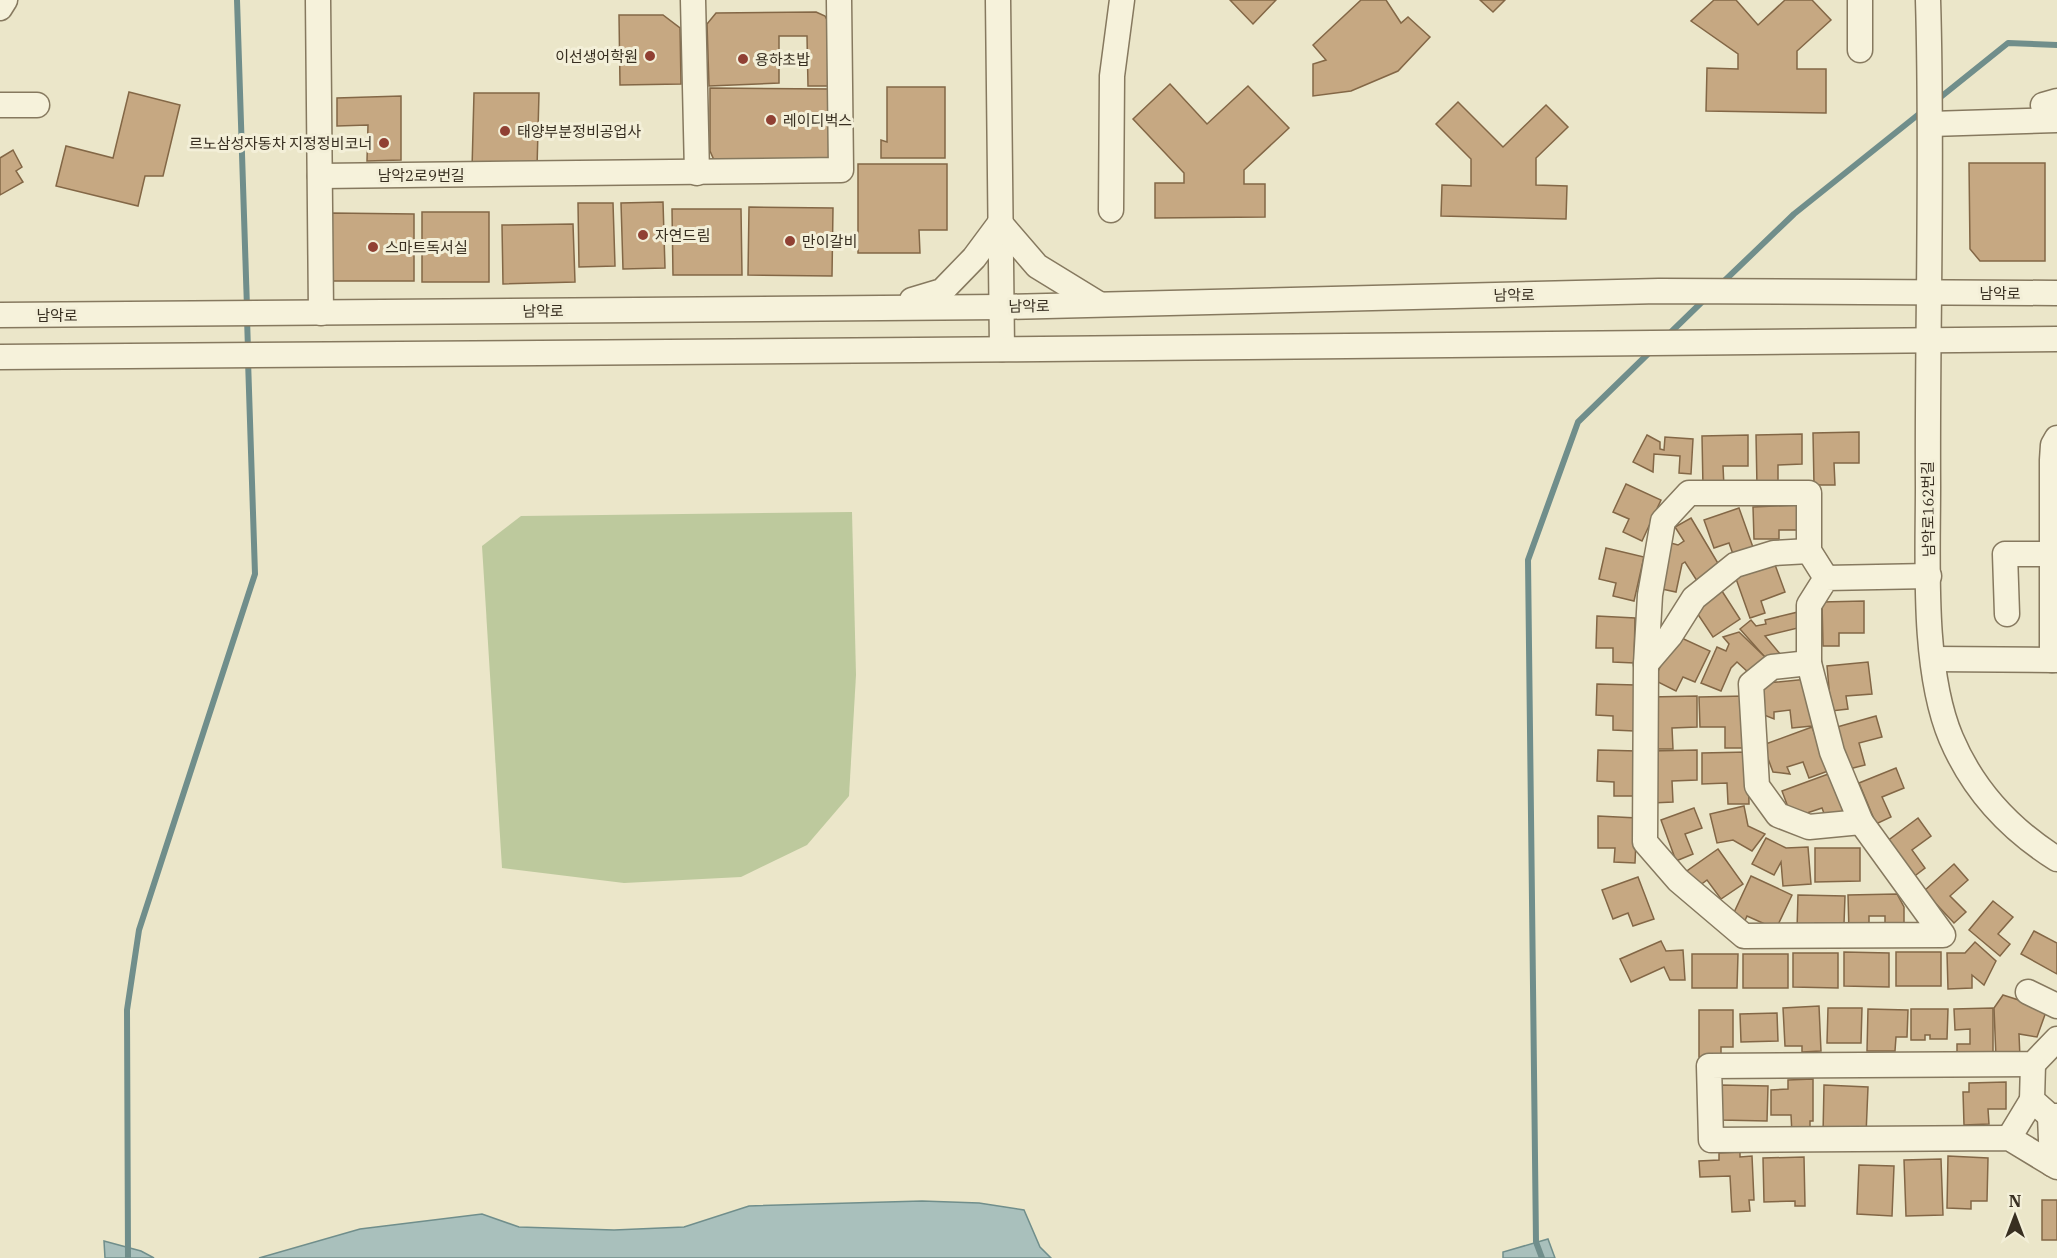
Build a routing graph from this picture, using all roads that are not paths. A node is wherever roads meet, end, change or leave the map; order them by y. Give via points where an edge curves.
1 (5, 0) edge
2 (318, 0) edge
3 (693, 0) edge
4 (839, 0) edge
5 (998, 0) edge
6 (1122, 0) edge
7 (1860, 0) edge
8 (1928, 4) edge
9 (0, 8) edge
10 (1860, 50) dead end
11 (0, 105) edge
12 (37, 105) dead end
13 (2052, 109) edge
14 (1930, 119) junction
15 (697, 173) junction
16 (320, 176) junction
17 (1111, 210) dead end
18 (1000, 223) junction
19 (1928, 292) junction
20 (2057, 293) edge
21 (1099, 304) junction
22 (1001, 307) junction
23 (886, 308) junction
24 (312, 313) junction
25 (0, 315) edge
26 (2057, 339) edge
27 (1927, 340) junction
28 (1002, 349) junction
29 (0, 357) edge
30 (2057, 438) edge
31 (1809, 551) junction
32 (2050, 554) junction
33 (1929, 576) junction
34 (1826, 578) junction
35 (2007, 614) dead end
36 (1933, 659) junction
37 (2054, 660) edge
38 (1809, 663) junction
39 (1646, 664) junction
40 (1861, 822) junction
41 (2057, 859) edge
42 (2028, 992) dead end
43 (2057, 1006) edge
44 (2057, 1039) edge
45 (2033, 1064) junction
46 (2046, 1110) edge
47 (2009, 1138) junction
48 (2054, 1165) edge

1 - 9 street
2 - 16 street
3 - 15 street
4 - 15 street, 남악2로9번길 via 842,170
5 - 18 street
6 - 17 street via 1112,76
7 - 10 street
8 - 14 street, 남악로162번길
11 - 12 street
13 - 14 street
14 - 19 street, 남악로162번길
15 - 16 street, 남악2로9번길
16 - 24 street
18 - 21 street via 1038,266
18 - 22 street
18 - 23 street via 975,258 942,291
19 - 20 street, 남악로
19 - 21 street, 남악로 via 1659,291
19 - 27 street, 남악로162번길
21 - 22 street, 남악로
22 - 23 street, 남악로
22 - 28 street
23 - 24 street, 남악로
24 - 25 street, 남악로
26 - 27 street
27 - 28 street
27 - 33 street, 남악로162번길
28 - 29 street
30 - 32 street via 2052,460
31 - 34 street
31 - 39 street via 1774,554 1736,565 1694,598
31 - 39 street via 1809,493 1689,493 1664,520 1650,595
32 - 35 street via 2005,554
32 - 37 street
33 - 34 street
33 - 36 street, 남악로162번길
34 - 38 street via 1809,606
36 - 37 street
36 - 41 street, 남악로162번길 via 1939,700 1966,769 1985,799 2009,823
38 - 40 street via 1832,752
38 - 40 street via 1772,667 1751,684 1758,786 1778,815 1809,827
39 - 40 street via 1645,842 1678,880 1744,936 1943,935
42 - 43 street
44 - 45 street
45 - 46 street
45 - 47 street via 1709,1066 1711,1140
46 - 47 street
46 - 48 street
47 - 48 street

